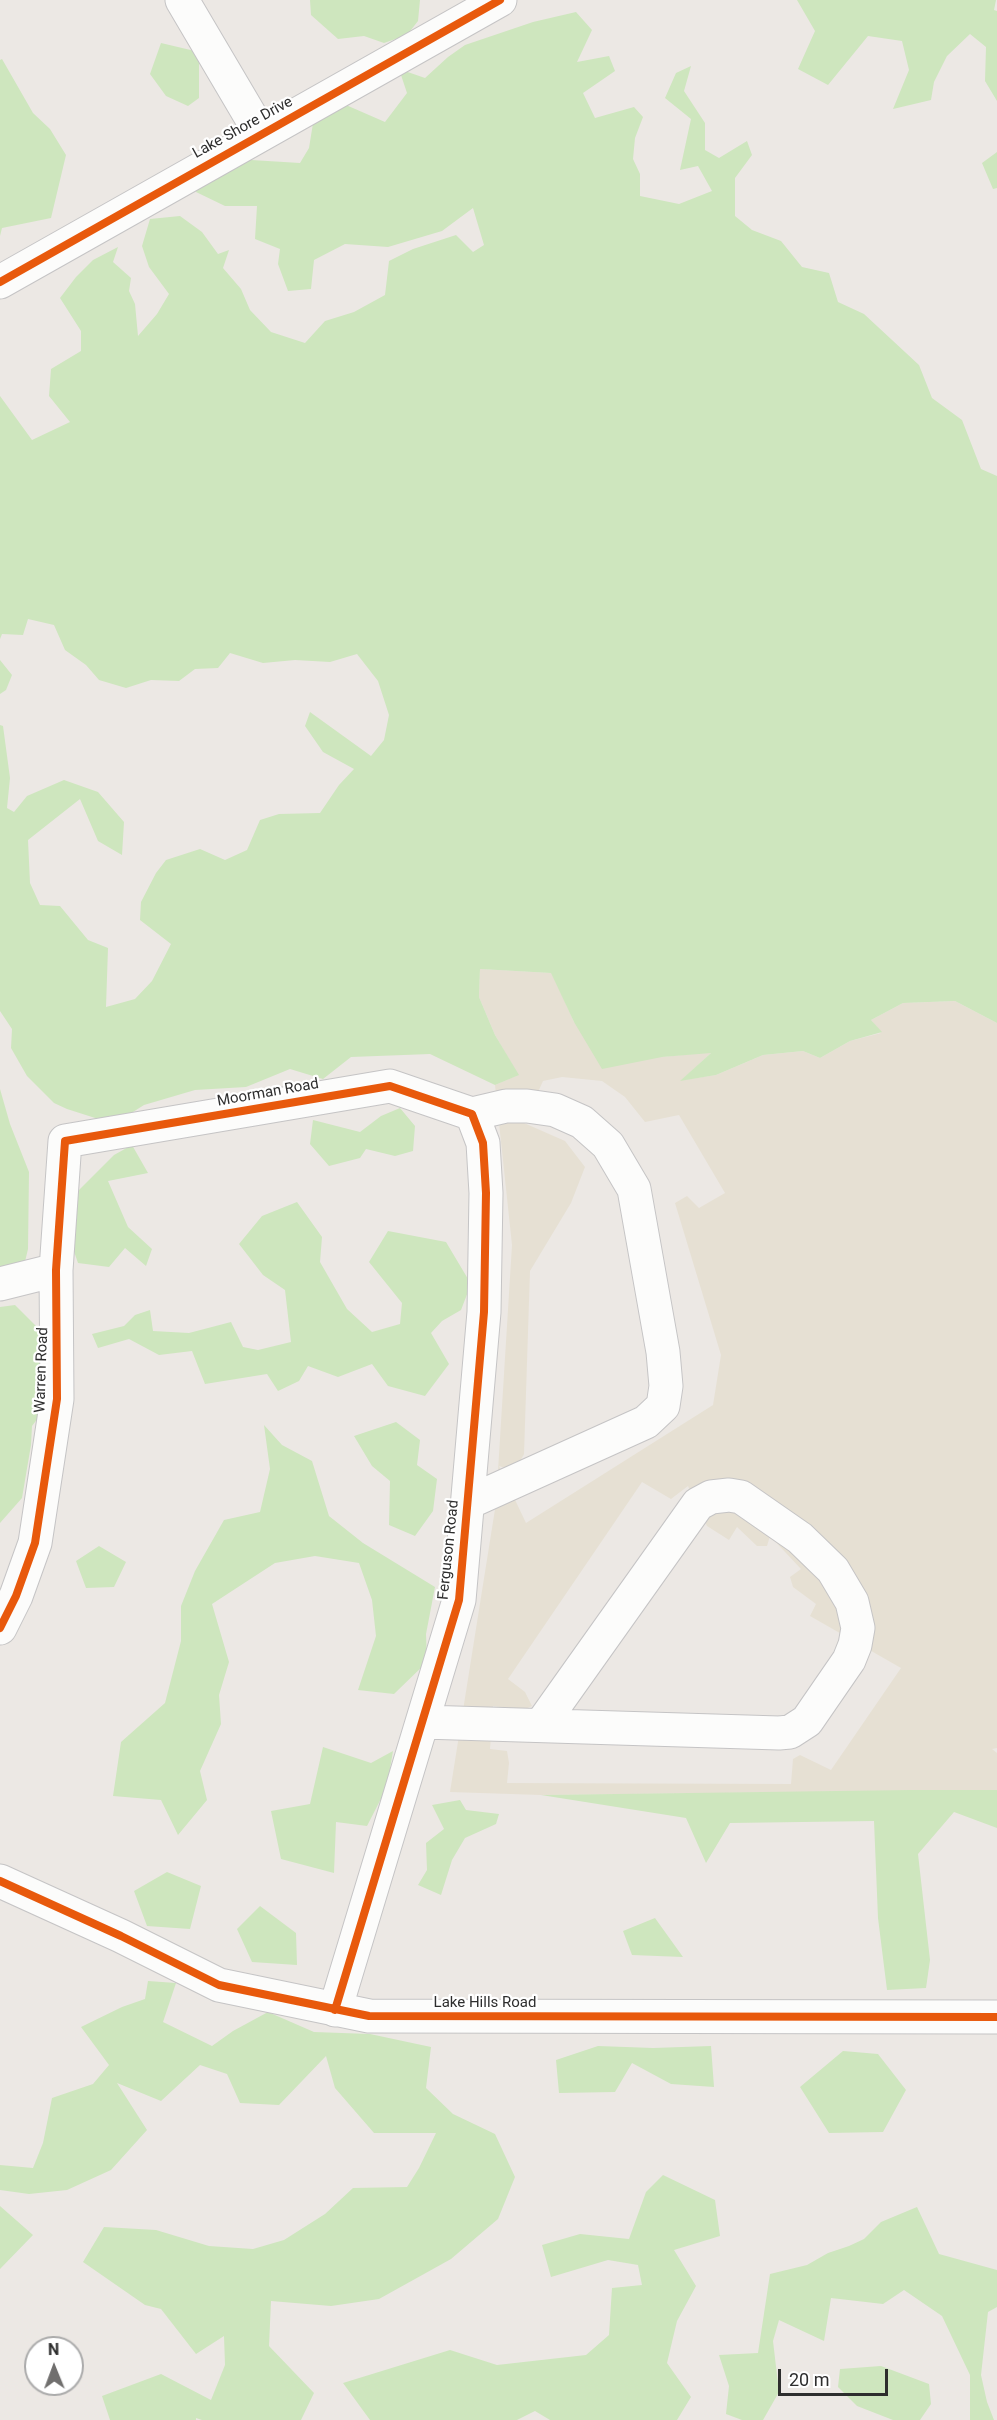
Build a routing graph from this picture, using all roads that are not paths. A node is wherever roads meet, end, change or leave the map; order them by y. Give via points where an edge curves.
1 (182, 0) edge
2 (500, 0) edge
3 (261, 134) junction
4 (0, 282) edge
5 (472, 1114) junction
6 (64, 1141) joint
7 (56, 1270) junction
8 (0, 1284) edge
9 (467, 1503) junction
10 (0, 1628) edge
11 (423, 1722) junction
12 (540, 1725) junction
13 (0, 1881) edge
14 (335, 2010) junction
15 (997, 2017) edge

1 - 3 street
2 - 3 street, Lake Shore Drive
3 - 4 street, Lake Shore Drive
5 - 6 street, Moorman Road via 390,1086
5 - 9 street, Ferguson Road via 483,1143 486,1193 484,1312
5 - 9 street via 506,1106 555,1110 582,1122 608,1145 634,1189 666,1386 663,1406 646,1422
6 - 7 street, Warren Road
7 - 8 street
7 - 10 street, Warren Road via 57,1399 37,1532 16,1596
9 - 11 street, Ferguson Road via 459,1600
11 - 12 street
11 - 14 street, Ferguson Road
12 - 12 street via 790,1732 807,1721 849,1660 858,1628 852,1602 833,1570 800,1538 741,1497 711,1497 698,1504
13 - 14 street, Lake Hills Road via 219,1985
14 - 15 street, Lake Hills Road via 369,2016

